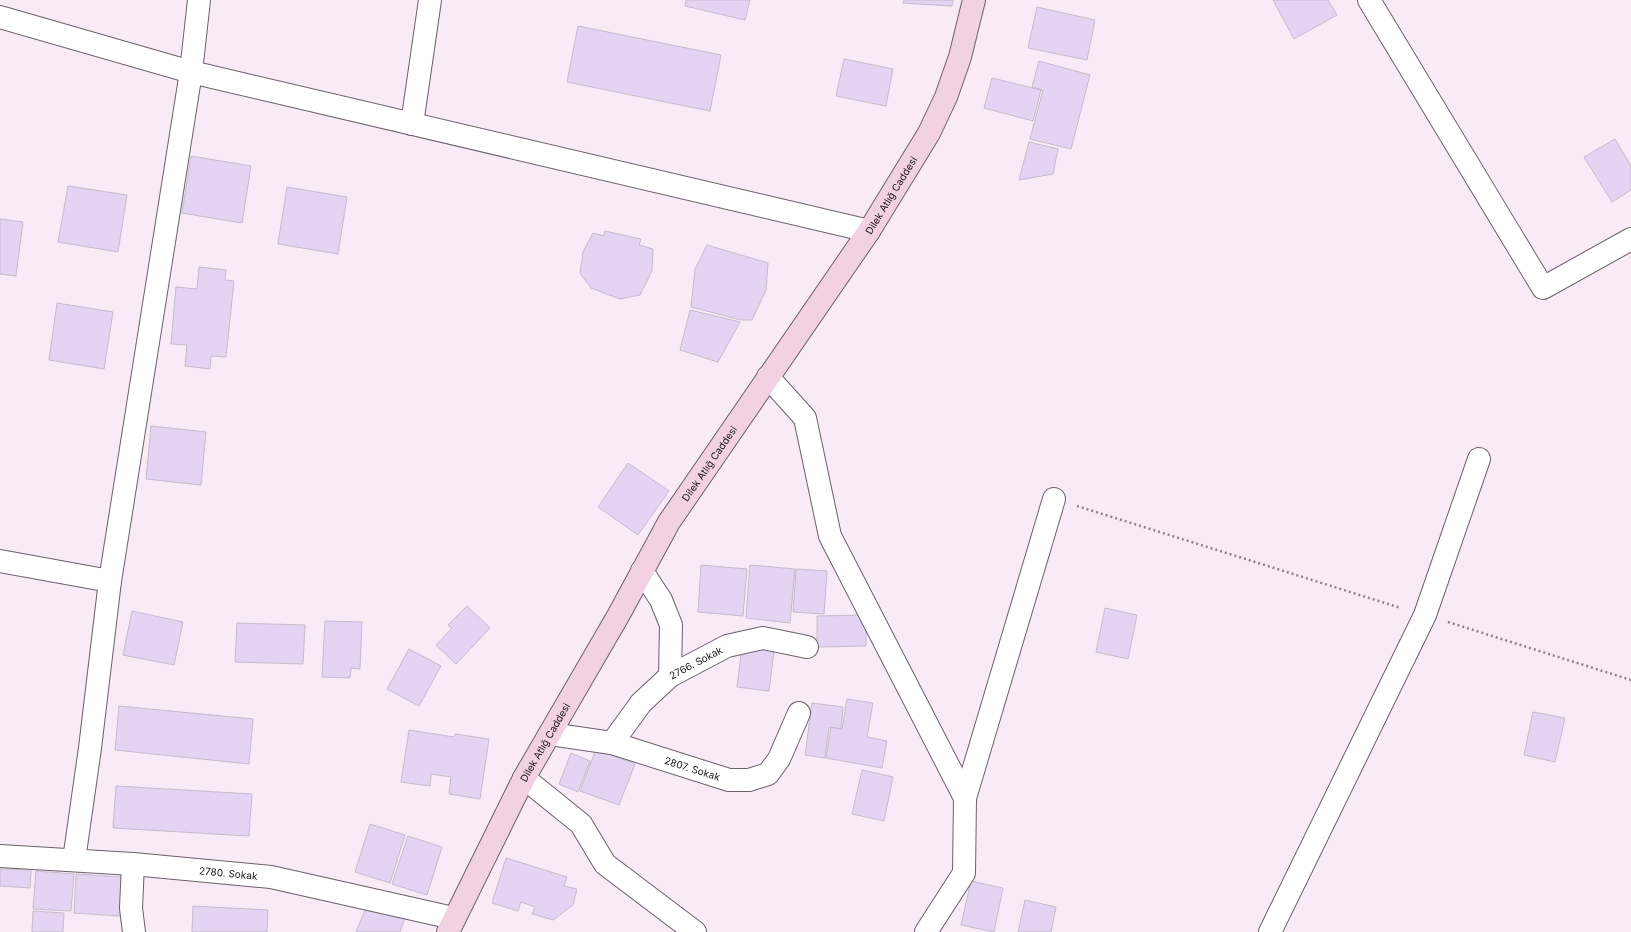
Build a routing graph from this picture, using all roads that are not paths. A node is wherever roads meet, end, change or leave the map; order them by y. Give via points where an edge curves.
1 (198, 0) edge
2 (430, 0) edge
3 (974, 0) edge
4 (1369, 0) edge
5 (0, 17) edge
6 (192, 72) junction
7 (412, 124) junction
8 (869, 231) junction
9 (1631, 239) edge
10 (768, 377) junction
11 (1479, 459) dead end
12 (1054, 499) road end
13 (0, 562) edge
14 (642, 571) junction
15 (110, 581) junction
16 (807, 647) dead end
17 (670, 676) junction
18 (799, 713) dead end
19 (550, 734) junction
20 (612, 743) junction
21 (524, 778) junction
22 (965, 798) junction
23 (0, 856) edge
24 (74, 860) junction
25 (134, 864) junction
26 (450, 925) edge
27 (134, 932) edge
28 (695, 932) edge
29 (926, 932) edge
30 (1270, 932) edge

1 - 6 street
2 - 7 street
3 - 8 main road, Dilek Atlığ Caddesi via 960,57 946,97 932,127
4 - 9 street via 1542,288
5 - 6 street
6 - 7 street
6 - 15 street
7 - 8 street
8 - 10 main road, Dilek Atlığ Caddesi
10 - 14 main road, Dilek Atlığ Caddesi via 669,522
10 - 22 street via 805,418 830,536
11 - 30 street via 1426,616
12 - 22 street
13 - 15 street
14 - 17 street via 661,600 671,624
14 - 19 main road, Dilek Atlığ Caddesi
15 - 24 street
16 - 17 street, 2766. Sokak via 763,638 727,646
17 - 20 street, 2766. Sokak via 641,703
18 - 20 street, 2807. Sokak via 779,759 768,774 749,780 729,780
19 - 20 street, 2807. Sokak
19 - 21 main road, Dilek Atlığ Caddesi
21 - 26 main road, Dilek Atlığ Caddesi
21 - 28 street via 581,824 605,864
22 - 29 street via 964,873
23 - 24 street, 2780. Sokak
24 - 25 street, 2780. Sokak
25 - 26 street, 2780. Sokak via 271,877
25 - 27 street via 131,908

